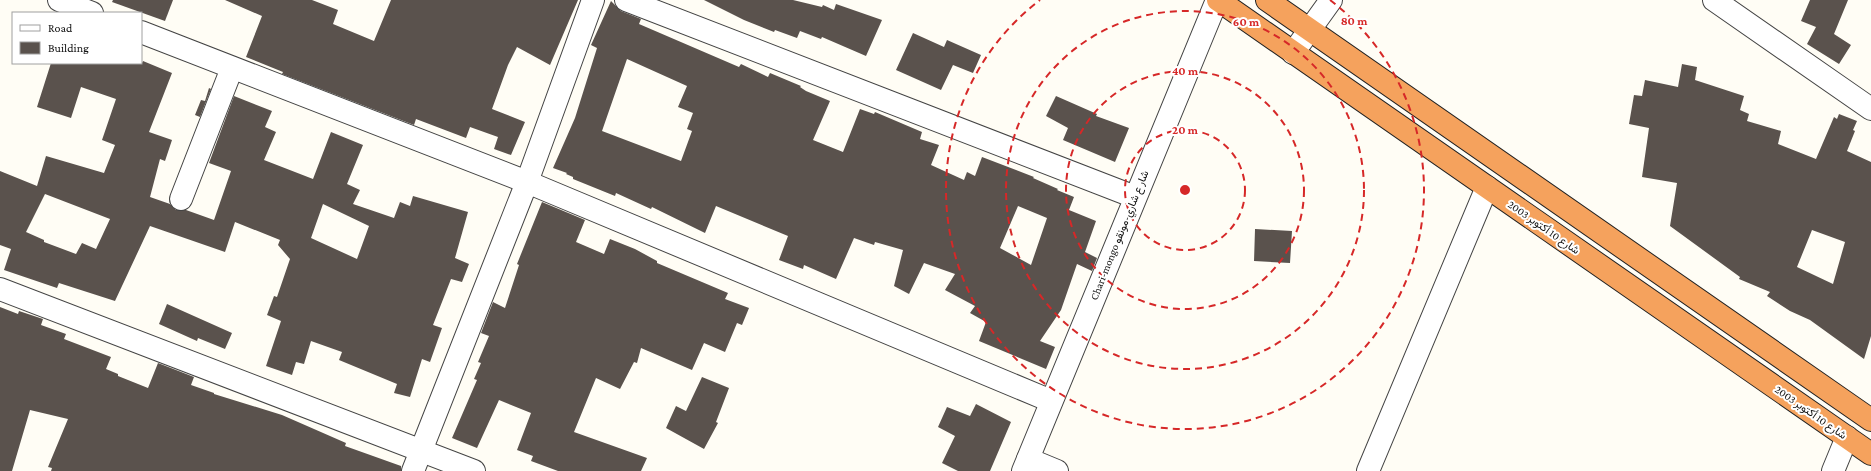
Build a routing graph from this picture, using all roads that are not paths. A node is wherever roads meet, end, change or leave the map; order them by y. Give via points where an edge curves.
1 (59, 0) edge
2 (593, 0) edge
3 (626, 0) edge
4 (1217, 0) edge
5 (1267, 0) edge
6 (1331, 0) edge
7 (1714, 0) edge
8 (89, 12) edge
9 (1310, 30) junction
10 (142, 32) edge
11 (1293, 53) junction
12 (232, 68) junction
13 (1871, 109) edge
14 (527, 182) junction
15 (1487, 187) junction
16 (1135, 197) junction
17 (181, 199) dead end
18 (0, 289) edge
19 (1051, 401) junction
20 (1871, 420) edge
21 (1847, 437) junction
22 (422, 450) junction
23 (1871, 454) edge
24 (1025, 465) edge
25 (413, 471) edge
26 (474, 471) edge
27 (1057, 471) edge
28 (1368, 471) edge
29 (1833, 471) edge

1 - 8 street
2 - 14 street
3 - 16 street
4 - 11 highway, شارع 10 أكتوبر 2003
4 - 16 street, Chari-mongo شار ع شاري-مونقو
5 - 9 highway
6 - 9 street
7 - 13 street
9 - 11 street
9 - 20 highway
10 - 12 street
11 - 15 highway, شارع 10 أكتوبر 2003
12 - 14 street
12 - 17 street
14 - 19 street
14 - 22 street
15 - 21 highway, شارع 10 أكتوبر 2003
15 - 28 street
16 - 19 street, Chari-mongo شار ع شاري-مونقو
18 - 22 street
19 - 24 street, Chari-mongo شار ع شاري-مونقو
21 - 23 highway, شارع 10 أكتوبر 2003
21 - 29 street
22 - 25 street
22 - 26 street
24 - 27 street

